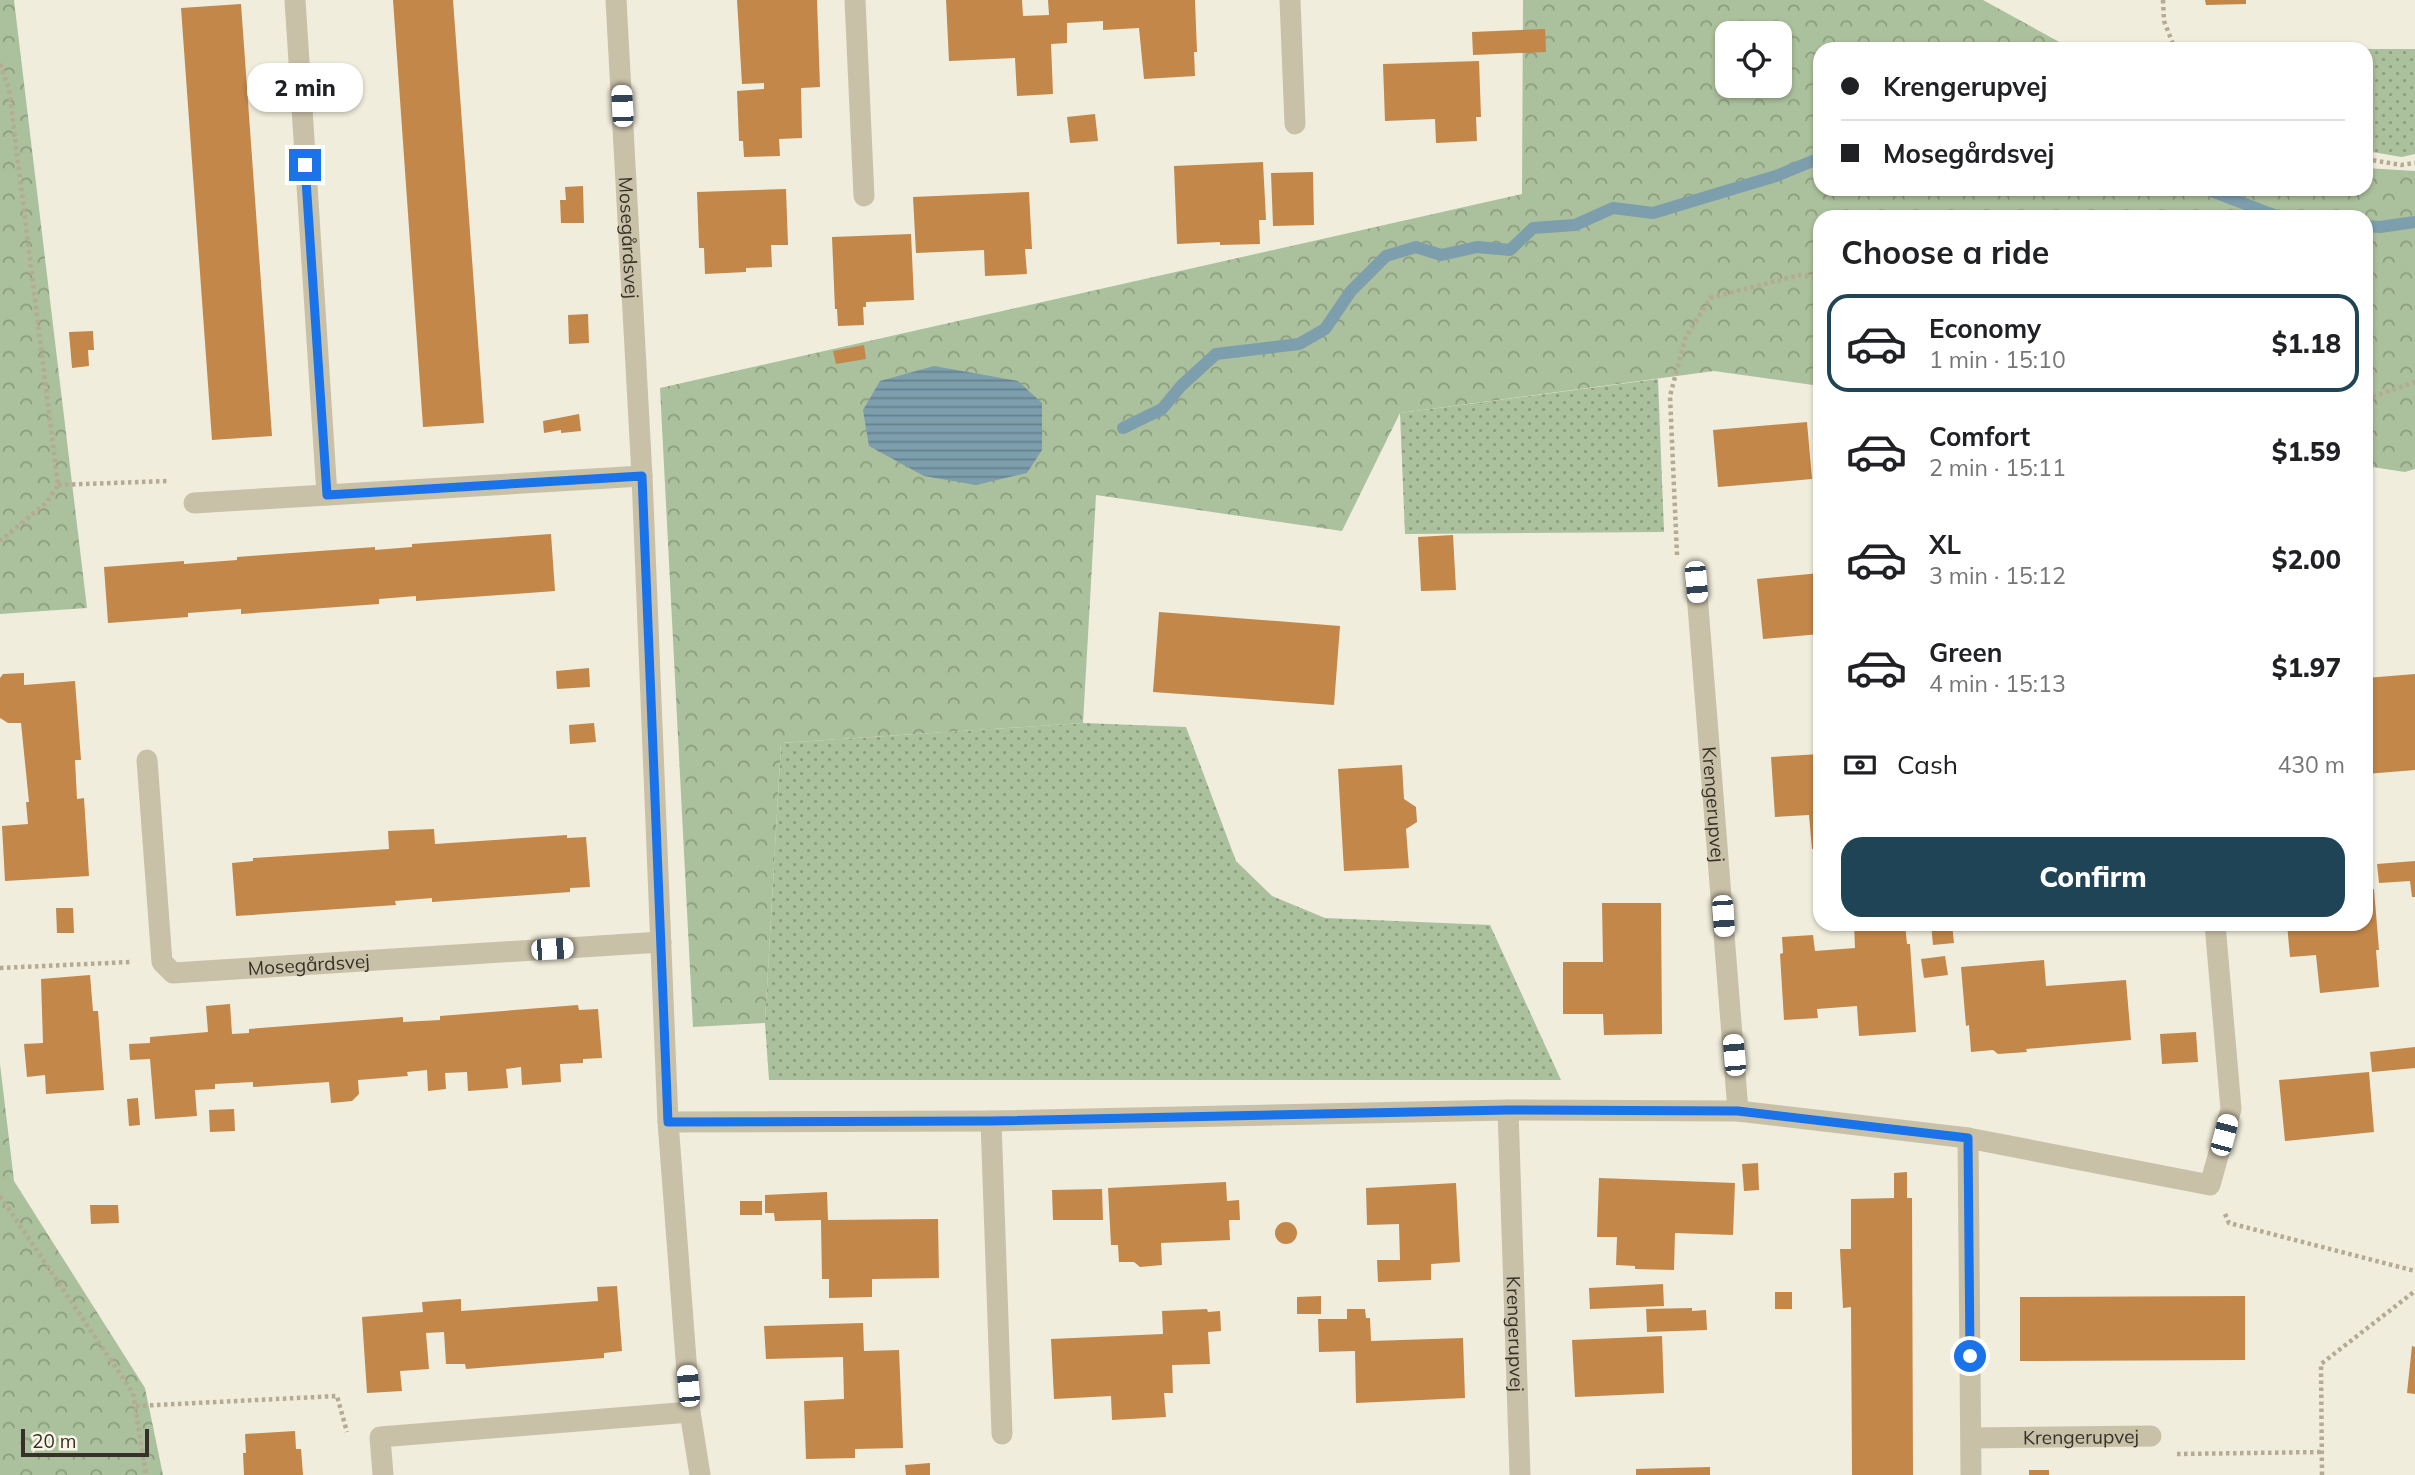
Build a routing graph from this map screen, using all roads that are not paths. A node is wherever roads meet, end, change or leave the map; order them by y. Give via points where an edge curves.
1 (295, 0) edge
2 (616, 0) edge
3 (855, 0) edge
4 (1290, 0) edge
5 (1295, 124) dead end
6 (864, 196) dead end
7 (642, 476) junction
8 (327, 495) junction
9 (194, 503) road end
10 (1696, 582) road end
11 (147, 760) dead end
12 (2217, 931) edge
13 (661, 942) junction
14 (1508, 1110) junction
15 (1738, 1111) junction
16 (991, 1121) junction
17 (668, 1122) junction
18 (1968, 1138) junction
19 (690, 1412) junction
20 (1002, 1434) dead end
21 (2151, 1436) road end
22 (1971, 1438) junction
23 (383, 1475) edge
24 (701, 1475) edge
25 (1520, 1475) edge
26 (1971, 1475) edge

1 - 8 street
2 - 7 street, Mosegårdsvej
3 - 6 street
4 - 5 street
7 - 8 street
7 - 13 street, Mosegårdsvej
8 - 9 street
10 - 15 street, Krengerupvej
11 - 13 street, Mosegårdsvej via 162,962 173,972
12 - 18 street via 2231,1109 2210,1185
13 - 17 street, Mosegårdsvej
14 - 15 street
14 - 16 street
14 - 25 street, Krengerupvej
15 - 18 street
16 - 17 street
16 - 20 street
17 - 19 street, Mosegårdsvej
18 - 22 street
19 - 23 street via 380,1437
19 - 24 street, Mosegårdsvej
21 - 22 street, Krengerupvej
22 - 26 street

